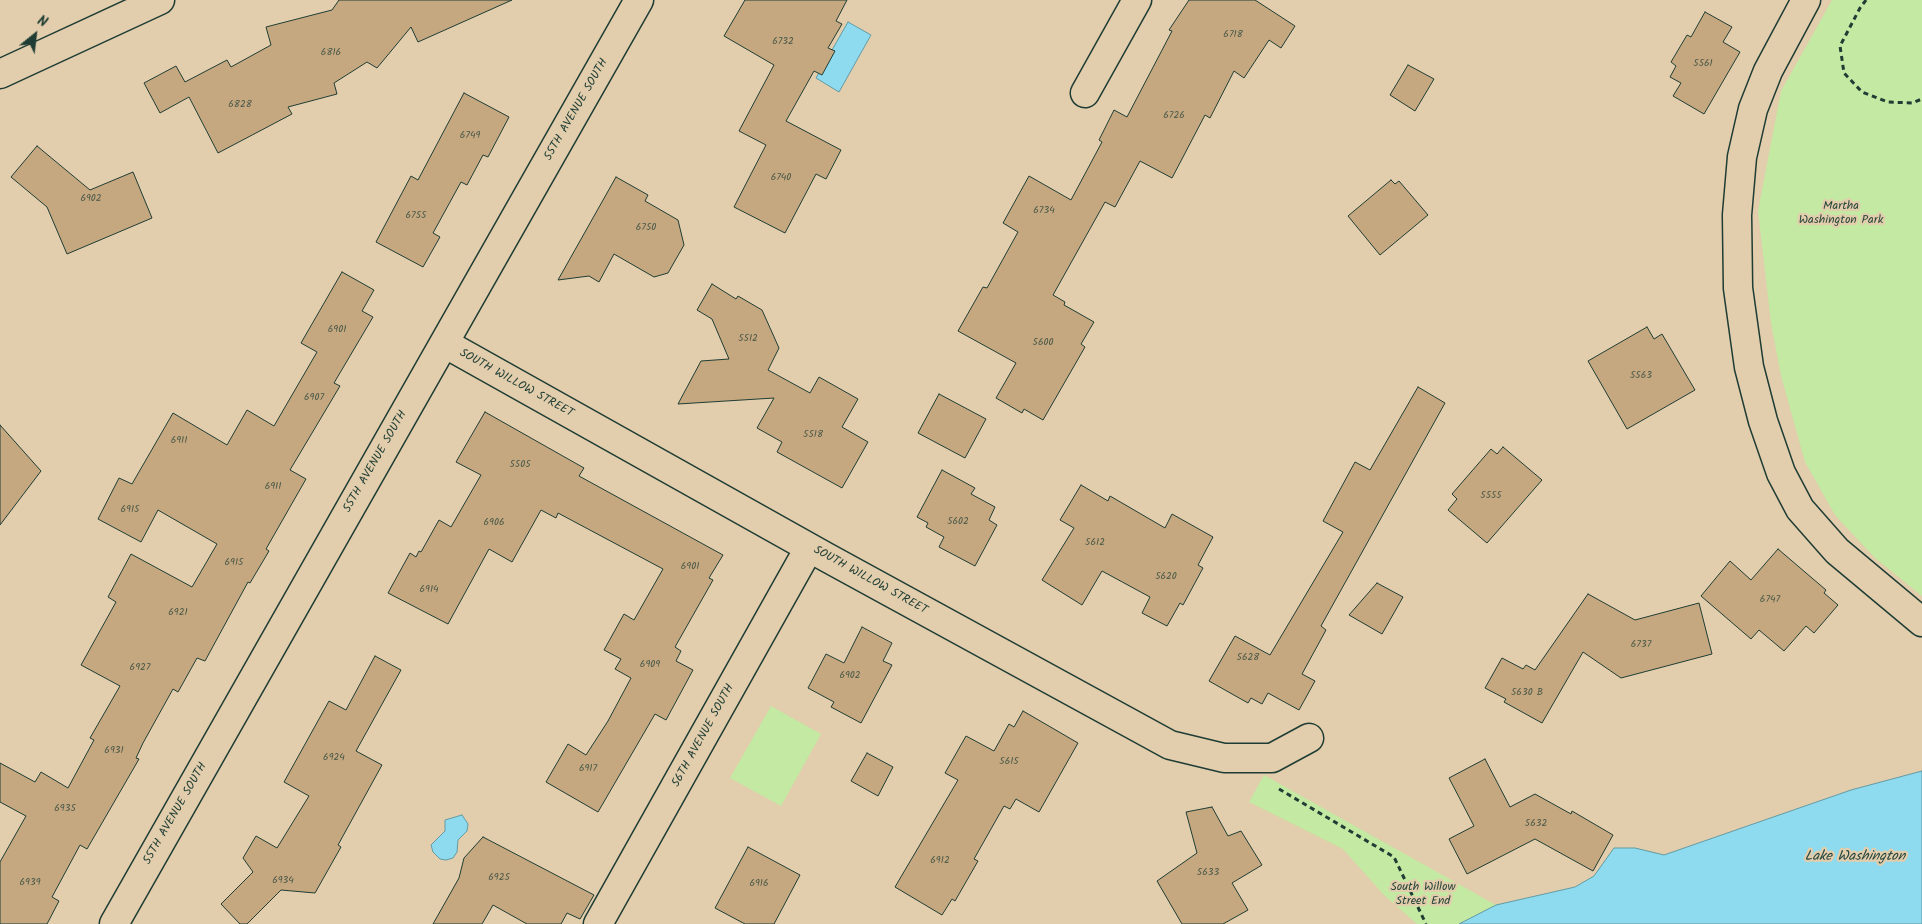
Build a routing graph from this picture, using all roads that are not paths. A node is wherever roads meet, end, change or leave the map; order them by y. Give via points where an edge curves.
1 (160, 0) edge
2 (640, 0) edge
3 (1137, 0) edge
4 (1806, 0) edge
5 (0, 74) edge
6 (1085, 93) dead end
7 (444, 343) junction
8 (809, 548) junction
9 (1922, 622) edge
10 (1309, 738) dead end
11 (114, 924) edge
12 (598, 924) edge

1 - 5 street
2 - 7 street, 55TH AVENUE SOUTH
3 - 6 street
4 - 9 street via 1768,71 1752,109 1742,157 1736,215 1738,288 1749,367 1781,473 1800,509 1838,551
7 - 8 street, SOUTH WILLOW STREET
7 - 11 street, 55TH AVENUE SOUTH
8 - 10 street, SOUTH WILLOW STREET via 1170,745 1224,758 1272,758
8 - 12 street, 56TH AVENUE SOUTH

